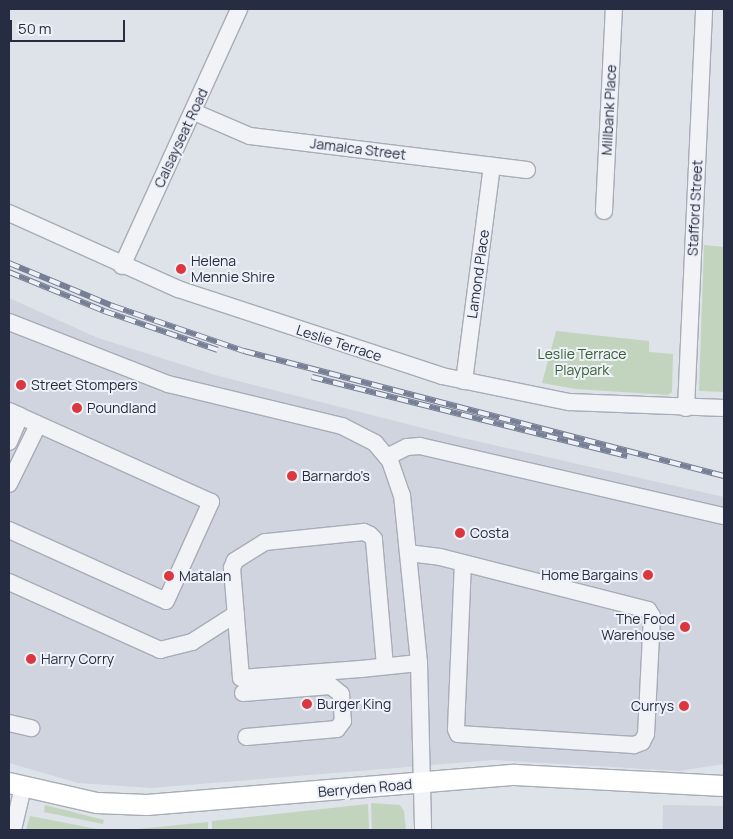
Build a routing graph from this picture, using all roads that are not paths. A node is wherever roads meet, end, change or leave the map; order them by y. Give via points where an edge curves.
1 (239, 9) edge
2 (614, 9) edge
3 (704, 9) edge
4 (194, 112) junction
5 (492, 166) junction
6 (527, 170) dead end
7 (604, 211) dead end
8 (9, 213) edge
9 (122, 266) junction
10 (9, 322) edge
11 (464, 382) junction
12 (686, 408) junction
13 (724, 408) edge
14 (15, 414) edge
15 (38, 425) junction
16 (9, 442) edge
17 (15, 456) edge
18 (387, 457) junction
19 (9, 484) edge
20 (724, 516) edge
21 (9, 530) edge
22 (408, 553) junction
23 (463, 564) junction
24 (9, 582) edge
25 (236, 614) junction
26 (419, 663) junction
27 (385, 666) junction
28 (243, 693) dead end
29 (9, 723) edge
30 (31, 728) dead end
31 (246, 737) dead end
32 (422, 783) junction
33 (16, 785) edge
34 (724, 786) edge
35 (13, 830) edge
36 (423, 830) edge

1 - 4 street, Calsayseat Road
2 - 7 street, Millbank Place
3 - 12 street, Stafford Street
4 - 5 street, Jamaica Street via 250,136
4 - 9 street, Calsayseat Road
5 - 6 street, Jamaica Street
5 - 11 street, Lamond Place
8 - 9 street, Leslie Terrace
9 - 11 street, Leslie Terrace via 226,305
10 - 18 street via 168,384 342,426 375,443
11 - 12 street, Leslie Terrace via 569,402
12 - 13 street, Leslie Terrace
14 - 15 street
14 - 16 street
15 - 17 street
15 - 21 street via 211,502 166,601
17 - 19 street
18 - 20 street via 407,447 420,446
18 - 22 street via 402,495
22 - 23 street
22 - 26 street
23 - 23 street via 648,610 652,616 646,734 642,742 634,745 458,734
24 - 25 street via 160,650 192,642
25 - 27 street via 241,678
25 - 27 street via 232,568 235,561 265,542 364,532 374,539
26 - 27 street
26 - 32 street
28 - 31 street via 331,686 341,694 343,721 337,729
29 - 30 street
32 - 33 main road, Berryden Road via 147,805 97,803
32 - 34 main road, Berryden Road via 548,775
32 - 36 street
33 - 35 street

